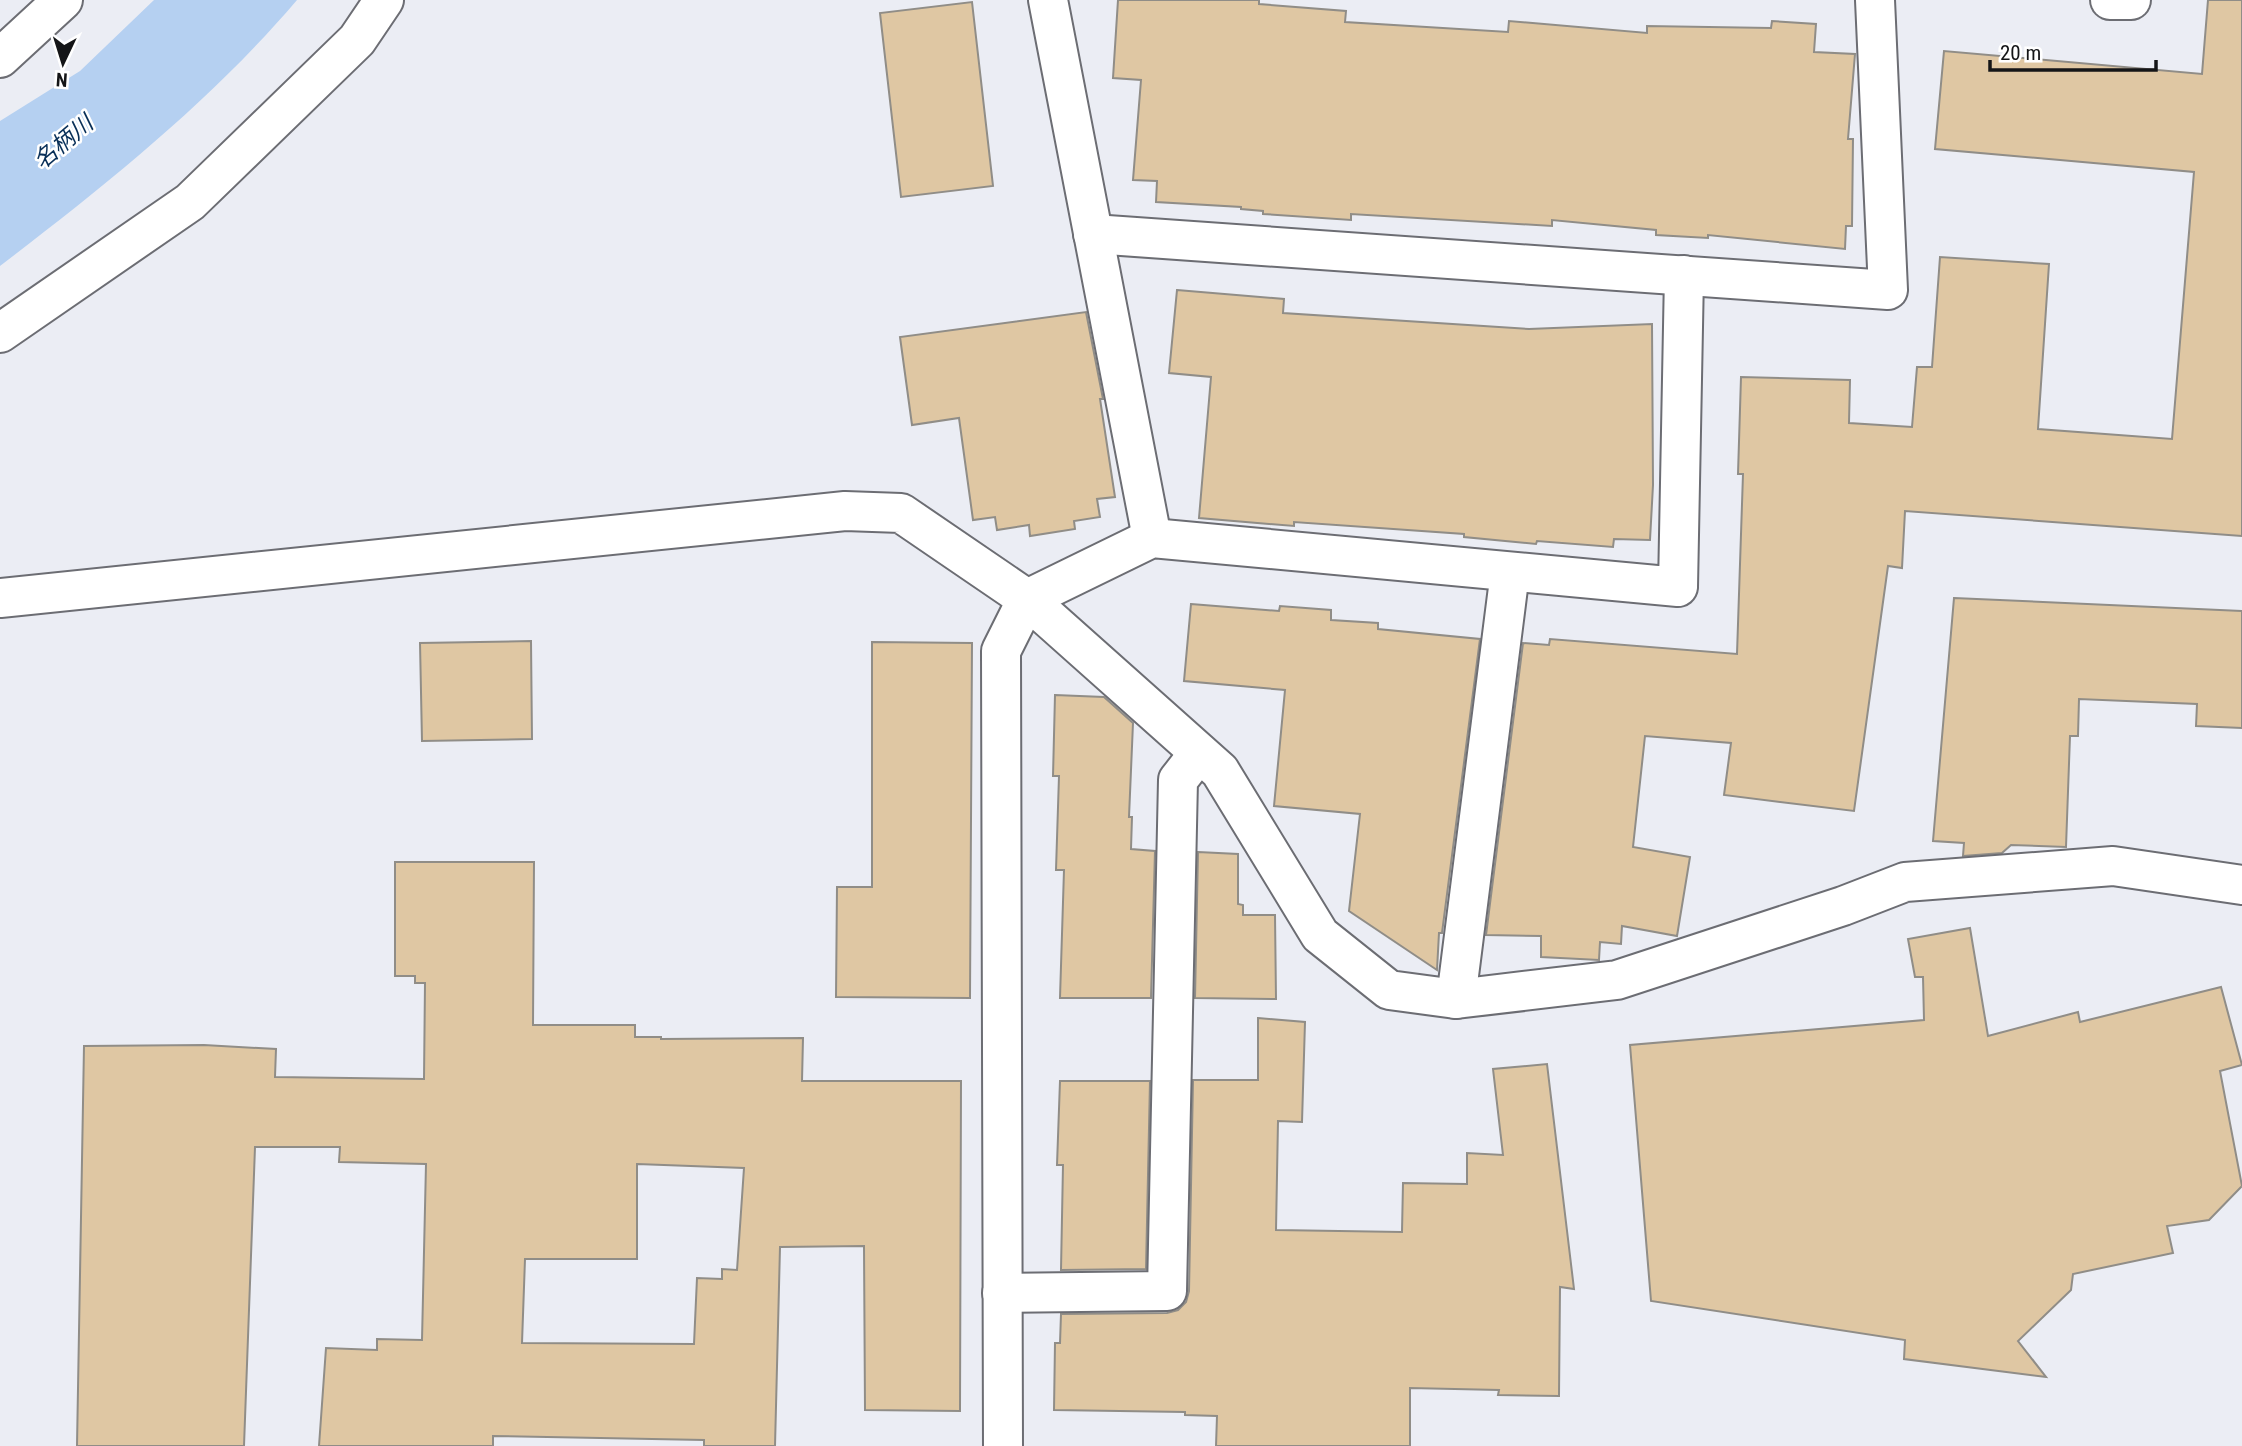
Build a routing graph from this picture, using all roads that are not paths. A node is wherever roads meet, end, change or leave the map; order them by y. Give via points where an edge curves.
1 (63, 0) edge
2 (384, 0) edge
3 (1048, 0) edge
4 (1875, 0) edge
5 (2110, 0) edge
6 (2131, 0) edge
7 (0, 58) edge
8 (1093, 234) junction
9 (1684, 275) junction
10 (0, 333) edge
11 (1152, 538) junction
12 (1510, 572) junction
13 (0, 598) edge
14 (1027, 599) junction
15 (1199, 753) junction
16 (2242, 885) edge
17 (1456, 999) junction
18 (1002, 1293) junction
19 (1003, 1446) edge

1 - 7 street
2 - 10 street via 357,40 190,202
3 - 8 street
4 - 9 street via 1888,290
5 - 6 street
8 - 9 street
8 - 11 street
9 - 12 street via 1678,587
11 - 12 street
11 - 14 street
12 - 17 street
13 - 14 street via 845,511 901,513
14 - 15 street
14 - 18 street via 1001,651
15 - 17 street via 1220,771 1320,935 1389,990
15 - 18 street via 1178,780 1167,1291
16 - 17 street via 2113,866 1905,882 1617,980
18 - 19 street

